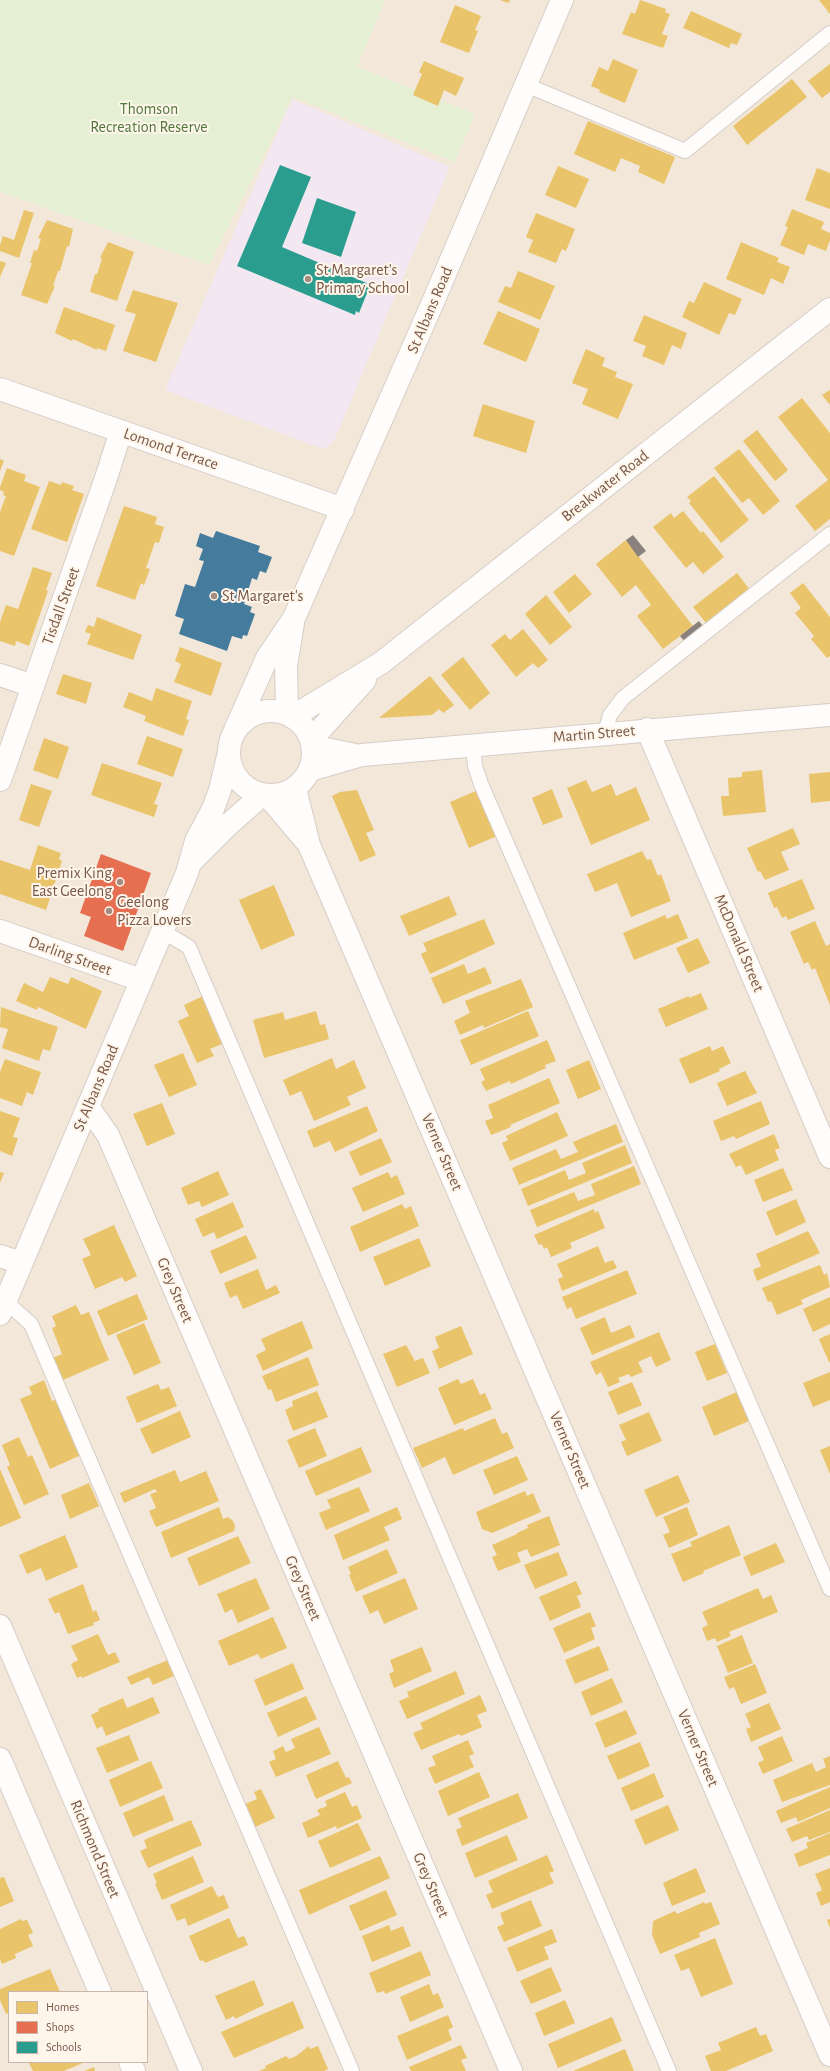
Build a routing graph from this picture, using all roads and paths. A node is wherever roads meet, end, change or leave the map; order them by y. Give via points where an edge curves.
1 (562, 0) edge
2 (830, 33) edge
3 (526, 85) junction
4 (830, 309) edge
5 (0, 389) edge
6 (121, 432) junction
7 (343, 509) junction
8 (830, 534) edge
9 (294, 618) junction
10 (380, 663) junction
11 (0, 675) edge
12 (33, 686) junction
13 (289, 715) junction
14 (830, 715) edge
15 (235, 730) junction
16 (648, 730) junction
17 (605, 733) junction
18 (312, 743) junction
19 (473, 745) junction
20 (229, 752) junction
21 (358, 755) junction
22 (310, 770) junction
23 (0, 780) edge
24 (295, 788) junction
25 (264, 795) junction
26 (310, 845) junction
27 (191, 862) junction
28 (0, 931) edge
29 (162, 931) junction
30 (141, 980) junction
31 (89, 1108) junction
32 (828, 1145) edge
33 (0, 1256) edge
34 (21, 1263) junction
35 (3, 1308) edge
36 (830, 1589) edge
37 (0, 1626) edge
38 (0, 1759) edge
39 (100, 1991) edge
40 (830, 2055) edge
41 (191, 2071) edge
42 (352, 2071) edge
43 (511, 2071) edge
44 (669, 2071) edge

1 - 3 street, St Albans Road
2 - 3 lane via 685,151
3 - 7 street, St Albans Road
4 - 10 street, Breakwater Road
5 - 6 street, Lomond Terrace
6 - 7 street, Lomond Terrace
6 - 12 street, Tisdall Street
7 - 9 street, St Albans Road
8 - 17 lane via 623,698 610,715
9 - 13 street, St Albans Road via 286,666
9 - 15 street, St Albans Road via 267,658
10 - 13 street, Breakwater Road
10 - 18 street, Breakwater Road
11 - 12 street
12 - 23 street, Tisdall Street
13 - 15 street via 275,711 253,715
13 - 18 street via 300,723
14 - 16 street, Martin Street
15 - 20 street
16 - 17 street, Martin Street
16 - 32 street, McDonald Street
17 - 19 street, Martin Street
18 - 21 street, Martin Street
18 - 22 street via 313,758
19 - 21 street, Martin Street
19 - 36 lane via 475,766 481,784
20 - 25 street via 234,774 242,784
20 - 27 street, St Albans Road via 220,790 196,841
21 - 22 street, Martin Street
22 - 24 street
24 - 25 street via 276,795
24 - 26 street, Verner Street
25 - 26 street, Verner Street
25 - 27 street, St Albans Road via 228,825
26 - 40 street, Verner Street
27 - 29 street, St Albans Road
28 - 30 street, Darling Street
29 - 30 street, St Albans Road
29 - 44 lane via 189,947
30 - 31 street, St Albans Road
31 - 34 street, St Albans Road
31 - 43 street, Grey Street via 108,1135
33 - 34 street
34 - 35 street, St Albans Road
35 - 42 lane via 31,1324
37 - 41 street, Richmond Street
38 - 39 street

